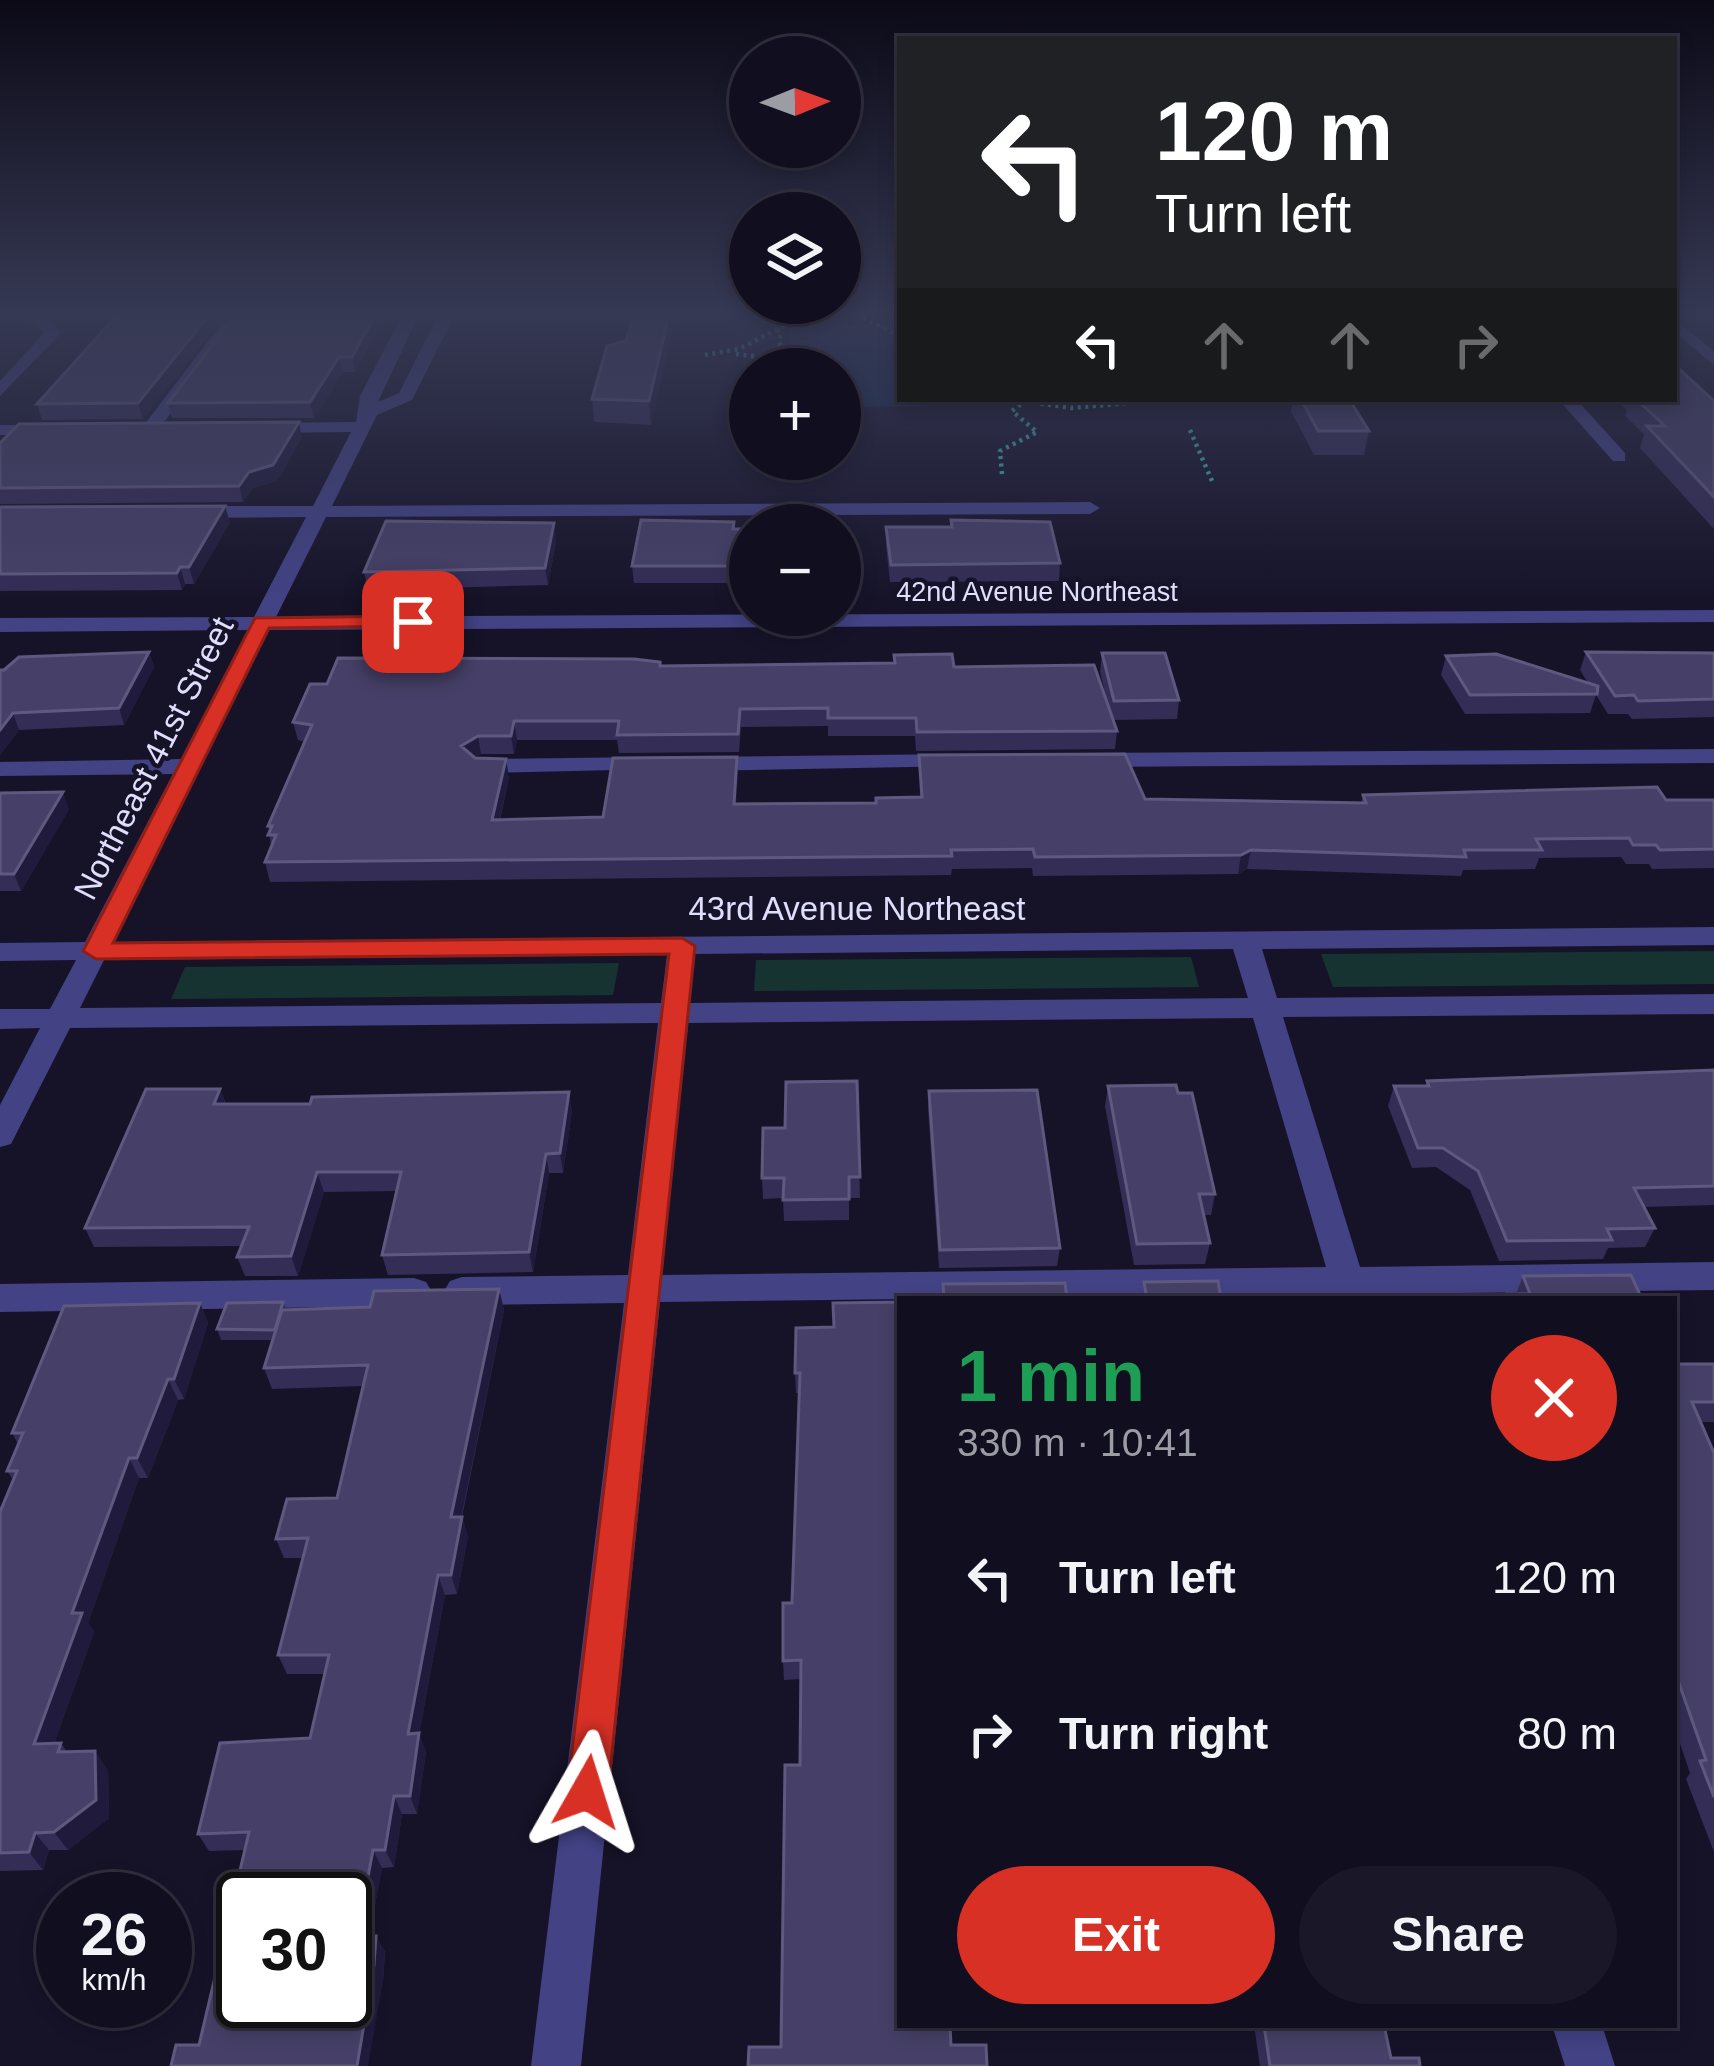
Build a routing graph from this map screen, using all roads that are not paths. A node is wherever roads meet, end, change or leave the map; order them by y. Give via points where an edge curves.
1 (173, 410) edge
2 (367, 410) edge
3 (382, 410) edge
4 (1577, 410) edge
5 (366, 420) junction
6 (237, 428) edge
7 (129, 429) edge
8 (0, 430) edge
9 (64, 430) edge
10 (1619, 457) dead end
11 (1090, 508) dead end
12 (318, 511) junction
13 (166, 512) edge
14 (1714, 616) edge
15 (262, 622) junction
16 (0, 625) edge
17 (1714, 757) edge
18 (1058, 760) edge
19 (988, 761) edge
20 (192, 766) junction
21 (481, 766) edge
22 (0, 769) edge
23 (1714, 936) edge
24 (1245, 941) junction
25 (682, 946) junction
26 (96, 951) junction
27 (0, 952) edge
28 (1714, 1004) edge
29 (1263, 1008) junction
30 (675, 1014) junction
31 (61, 1018) junction
32 (0, 1019) edge
33 (0, 1136) edge
34 (1714, 1276) edge
35 (645, 1288) junction
36 (1350, 1290) edge
37 (0, 1298) edge
38 (1578, 2028) edge
39 (556, 2066) edge
40 (1590, 2066) edge

1 - 7 street via 160,429
2 - 5 street, Northeast 41st Street
3 - 5 street, Northeast 41st Street
4 - 10 street
5 - 6 street
5 - 12 street, Northeast 41st Street
8 - 9 street
11 - 12 street
12 - 13 street
12 - 15 street, Northeast 41st Street
14 - 15 street, 42nd Avenue Northeast
15 - 16 street, 42nd Avenue Northeast
15 - 20 street, Northeast 41st Street
17 - 18 street
19 - 21 street
20 - 22 street
20 - 26 street, Northeast 41st Street
23 - 24 street, 43rd Avenue Northeast
24 - 25 street, 43rd Avenue Northeast
24 - 29 street
25 - 26 street, 43rd Avenue Northeast
25 - 30 street
26 - 27 street, 43rd Avenue Northeast
26 - 31 street, Northeast 41st Street
28 - 29 street
29 - 30 street
29 - 36 street
30 - 31 street
30 - 35 street
31 - 32 street
31 - 33 street, Northeast 41st Street
34 - 36 street
35 - 36 street
35 - 37 street
35 - 39 street
38 - 40 street

